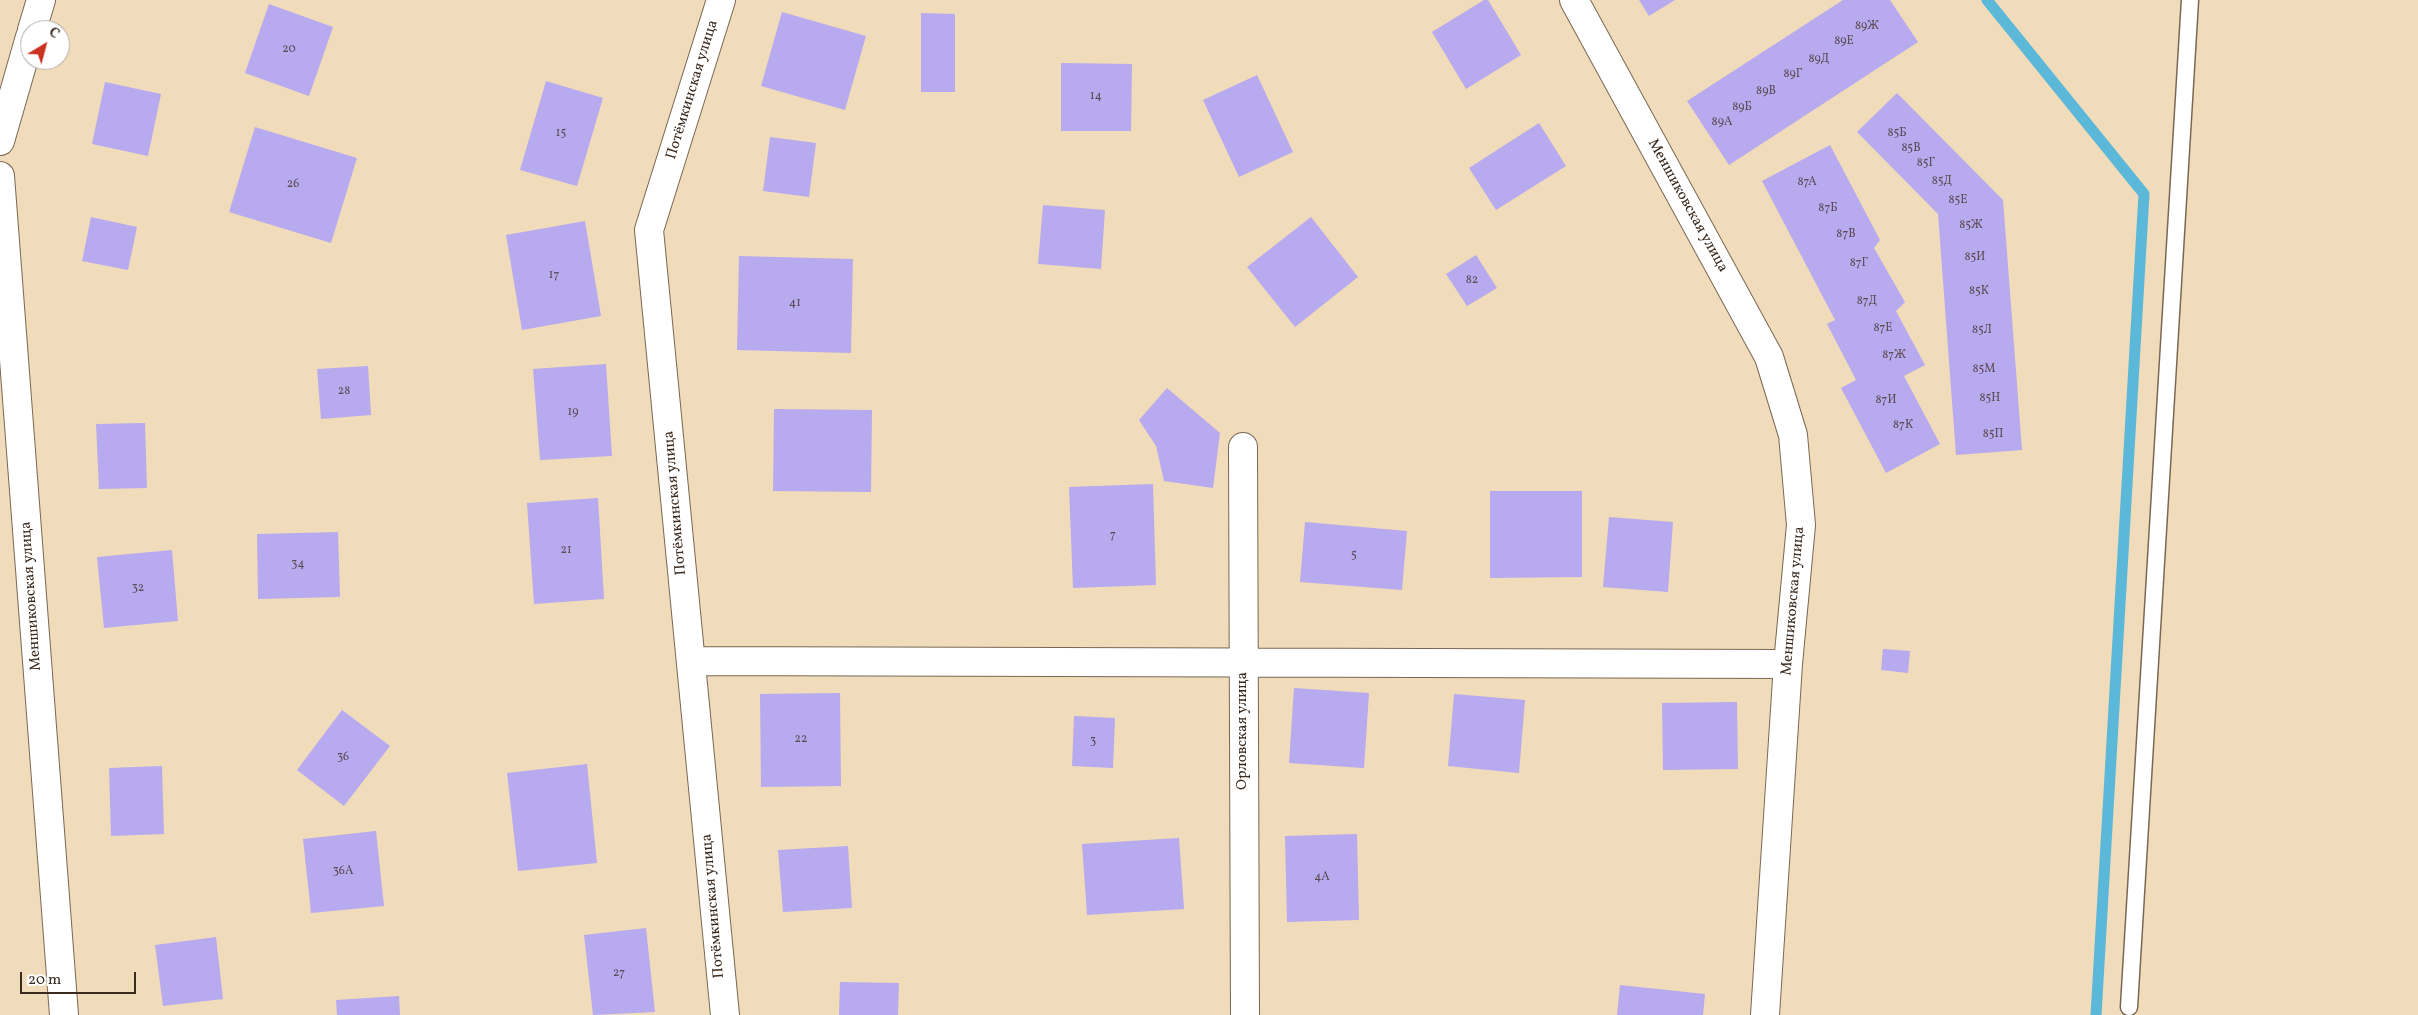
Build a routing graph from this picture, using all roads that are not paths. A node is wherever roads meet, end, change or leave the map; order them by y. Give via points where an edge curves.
1 (41, 0) edge
2 (721, 0) edge
3 (1574, 0) edge
4 (2190, 0) edge
5 (35, 20) edge
6 (20, 70) edge
7 (0, 141) edge
8 (0, 176) edge
9 (1243, 446) dead end
10 (691, 661) junction
11 (1243, 663) junction
12 (1788, 664) junction
13 (2129, 1007) dead end
14 (64, 1015) edge
15 (725, 1015) edge
16 (1245, 1015) edge
17 (1765, 1015) edge

1 - 5 street
2 - 10 street, Потёмкинская улица via 650,230
3 - 12 street, Меншиковская улица via 1769,356 1793,435 1801,525
4 - 13 lane
6 - 7 street
8 - 14 street, Меншиковская улица
9 - 11 street, Орловская улица
10 - 11 street
10 - 15 street, Потёмкинская улица
11 - 12 street
11 - 16 street, Орловская улица
12 - 17 street, Меншиковская улица

